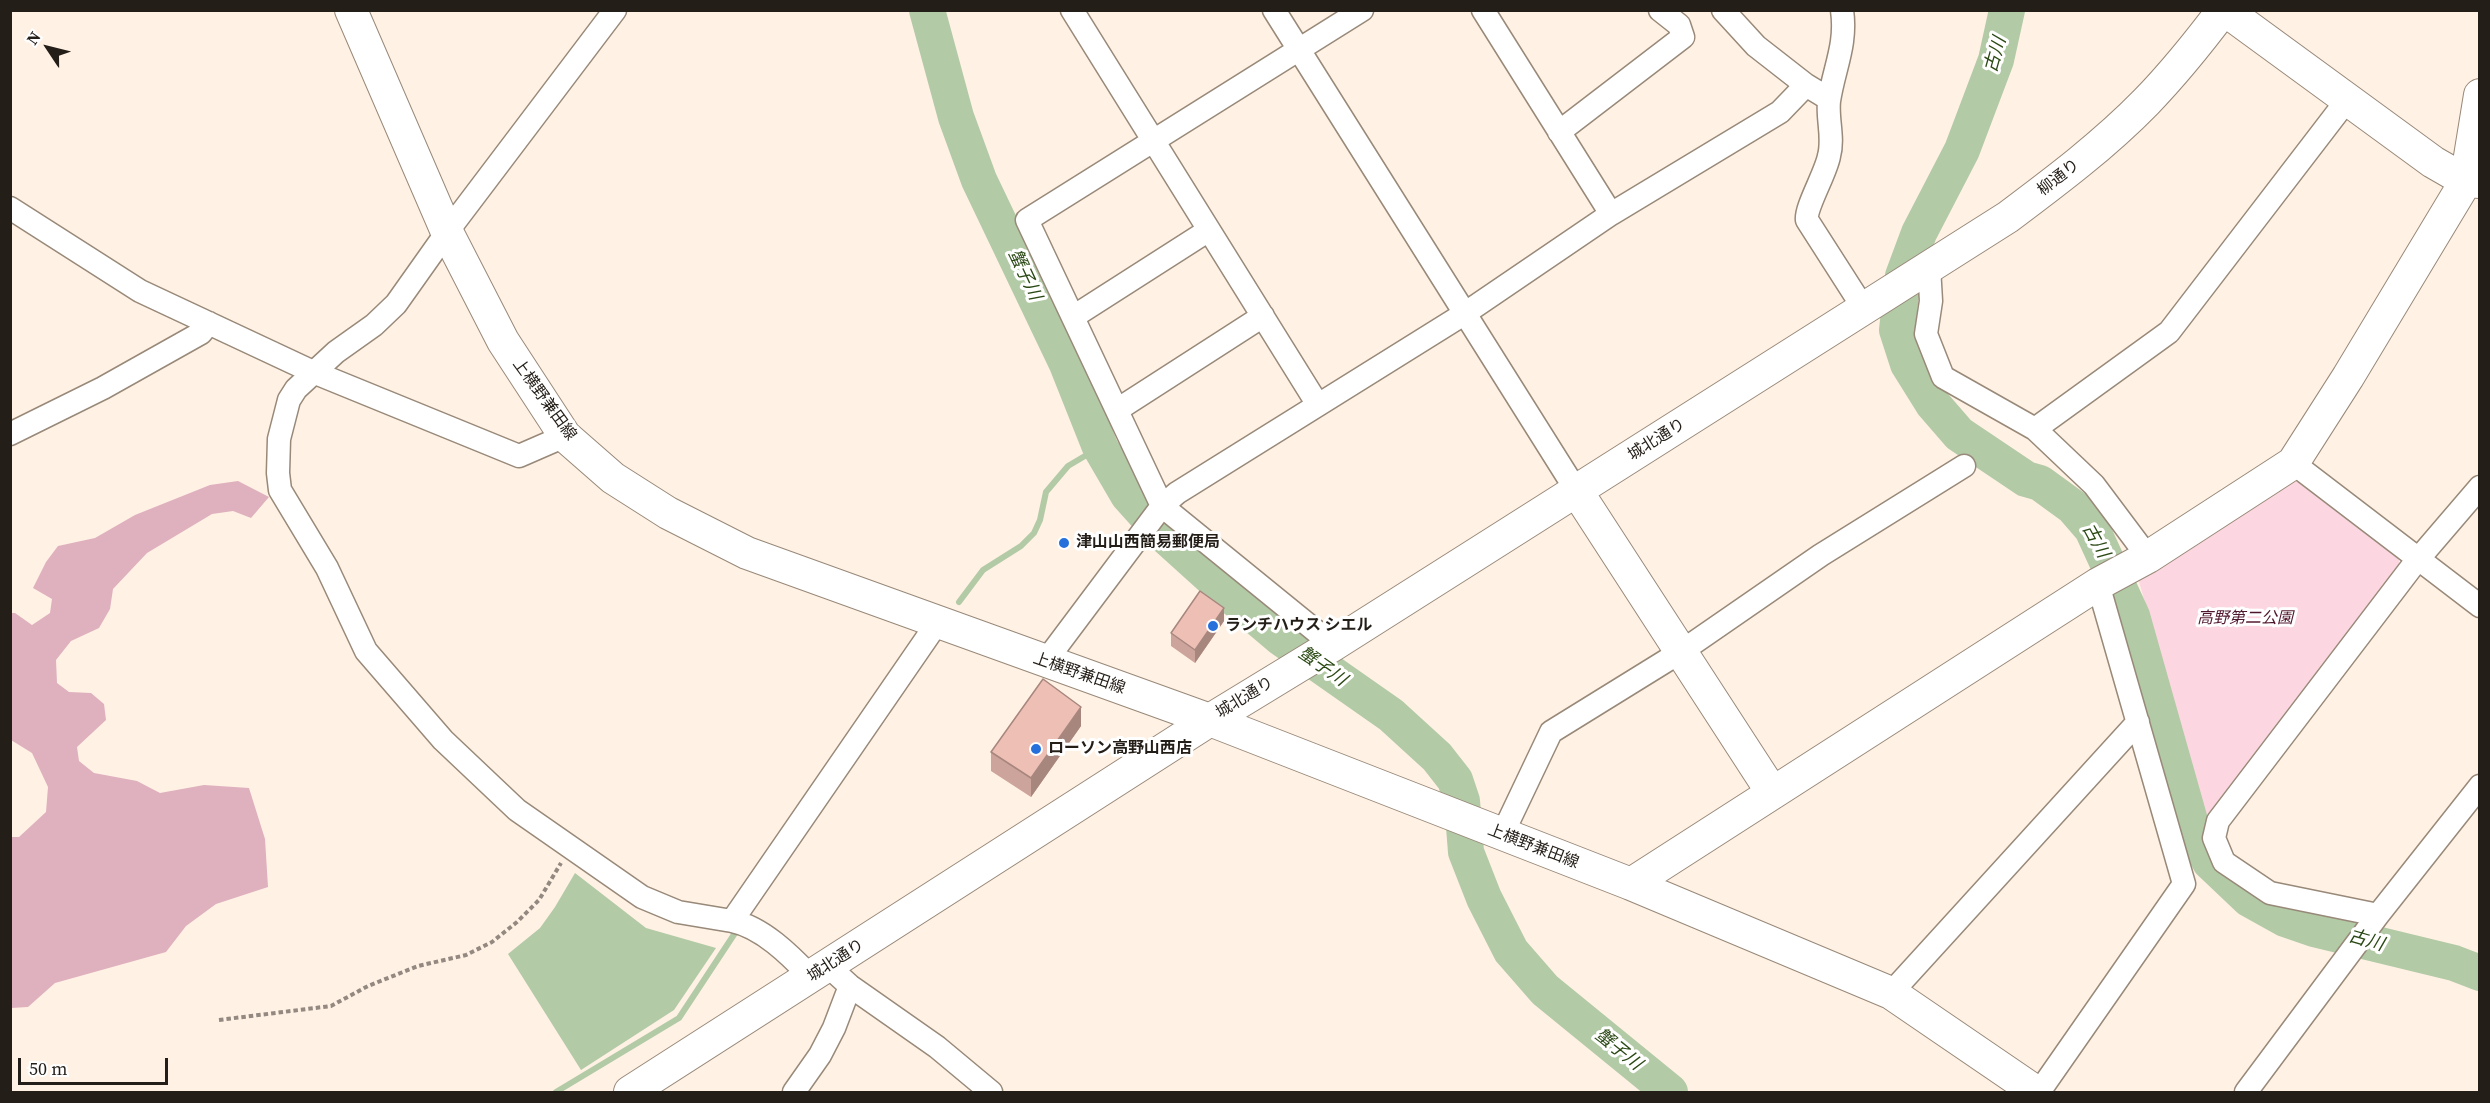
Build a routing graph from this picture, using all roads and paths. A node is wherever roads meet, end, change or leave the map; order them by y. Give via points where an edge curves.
1 (351, 10) edge
2 (615, 10) edge
3 (1072, 10) edge
4 (1274, 10) edge
5 (1362, 10) edge
6 (1483, 10) edge
7 (1660, 10) edge
8 (1723, 10) edge
9 (1842, 10) edge
10 (2224, 10) edge
11 (1299, 50) junction
12 (1806, 85) junction
13 (2480, 95) edge
14 (1829, 99) junction
15 (2347, 100) junction
16 (1559, 132) junction
17 (1153, 140) junction
18 (2473, 181) edge
19 (10, 208) edge
20 (1611, 214) junction
21 (1209, 230) junction
22 (447, 232) junction
23 (1927, 268) junction
24 (1868, 307) junction
25 (1464, 314) junction
26 (1263, 316) junction
27 (1073, 317) junction
28 (209, 323) junction
29 (314, 372) junction
30 (1318, 405) junction
31 (1117, 410) junction
32 (2035, 429) junction
33 (10, 434) edge
34 (566, 436) junction
35 (2293, 463) junction
36 (1964, 466) dead end
37 (2480, 487) edge
38 (1576, 490) junction
39 (1162, 506) junction
40 (2148, 557) junction
41 (2418, 559) junction
42 (2098, 584) junction
43 (2480, 606) edge
44 (935, 622) junction
45 (1329, 647) junction
46 (1682, 651) junction
47 (1045, 662) junction
48 (1210, 720) junction
49 (2138, 723) junction
50 (2480, 786) edge
51 (1772, 792) junction
52 (1490, 830) junction
53 (571, 847) junction
54 (1631, 884) junction
55 (2378, 915) junction
56 (732, 921) junction
57 (829, 976) junction
58 (1891, 993) junction
59 (219, 1020) dead end
60 (630, 1092) edge
61 (794, 1092) edge
62 (991, 1092) edge
63 (2037, 1092) edge
64 (2246, 1092) edge

1 - 22 street, 上横野兼田線
2 - 22 street
3 - 17 street
4 - 11 street
5 - 11 street
6 - 16 street
7 - 16 street via 1678,25 1683,37
8 - 12 street via 1756,46
9 - 14 street via 1844,42
10 - 15 street
10 - 23 street, 柳通り via 2169,77 2103,142 2008,217
11 - 17 street
11 - 25 street
12 - 14 street
12 - 20 street via 1780,112
13 - 18 street
14 - 24 street via 1830,154 1806,212 1807,220
15 - 18 street via 2433,162
15 - 32 street via 2169,332
16 - 20 street
17 - 21 street
17 - 27 street via 1028,220
18 - 35 street
19 - 28 street via 140,291
20 - 25 street
21 - 26 street
21 - 27 street
22 - 29 street via 396,304
22 - 34 street, 上横野兼田線 via 502,341
23 - 24 street, 柳通り
23 - 32 street via 1931,301 1926,334 1943,377
24 - 38 street, 城北通り
25 - 30 street
25 - 38 street
26 - 30 street
26 - 31 street
27 - 31 street
28 - 29 street
28 - 33 street via 201,333 103,388
29 - 34 street via 519,456
29 - 53 street via 289,400 279,439 280,490 327,568 366,651 436,733 517,810
30 - 39 street
31 - 39 street
32 - 40 street via 2094,485
34 - 44 street, 上横野兼田線 via 613,478 668,513 747,553
35 - 40 street
35 - 41 street
36 - 46 street via 1821,555
37 - 41 street
38 - 45 street, 城北通り
38 - 46 street
39 - 45 street
39 - 47 street
40 - 42 street
41 - 43 street
41 - 55 street via 2218,821 2214,838 2224,861 2270,893
42 - 49 street
42 - 51 street
44 - 47 street, 上横野兼田線
44 - 56 street
45 - 48 street, 城北通り
46 - 51 street
46 - 52 street via 1551,732
47 - 48 street, 上横野兼田線
48 - 52 street, 上横野兼田線
48 - 57 street, 城北通り
49 - 58 street
49 - 63 street via 2184,884
50 - 55 street
51 - 54 street
52 - 54 street, 上横野兼田線
53 - 56 street via 659,905
53 - 59 path via 539,900 492,942 466,955 418,966 331,1006
54 - 58 street, 上横野兼田線
55 - 64 street
56 - 57 street via 752,928 798,963
57 - 60 street, 城北通り
57 - 61 street via 834,1028
57 - 62 street via 937,1047
58 - 63 street, 上横野兼田線

